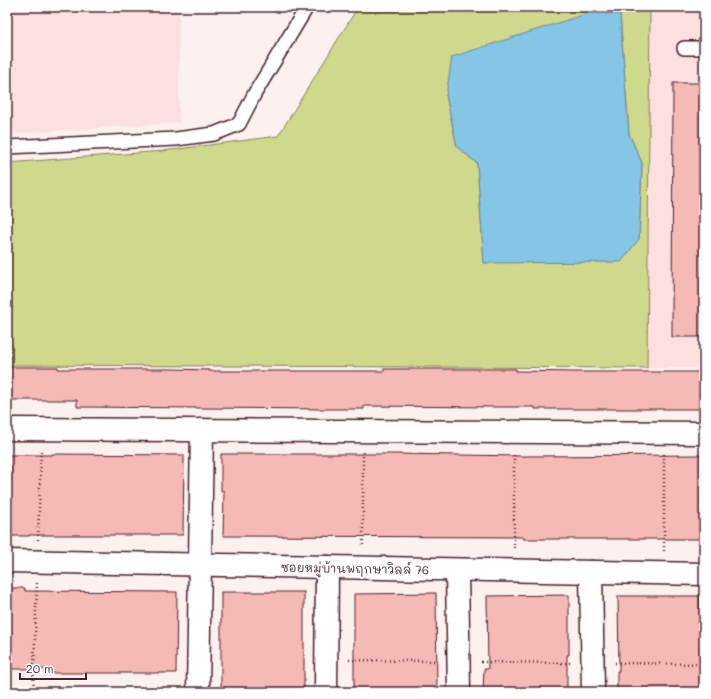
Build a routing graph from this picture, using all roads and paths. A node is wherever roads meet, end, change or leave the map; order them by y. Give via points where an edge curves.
1 (307, 7) edge
2 (684, 48) dead end
3 (704, 48) edge
4 (7, 147) edge
5 (7, 429) edge
6 (202, 430) junction
7 (362, 431) junction
8 (514, 432) junction
9 (664, 433) junction
10 (704, 433) edge
11 (7, 561) edge
12 (200, 564) junction
13 (327, 567) junction
14 (363, 568) junction
15 (457, 570) junction
16 (514, 571) junction
17 (591, 572) junction
18 (664, 574) junction
19 (704, 574) edge
20 (326, 660) junction
21 (459, 661) junction
22 (592, 663) junction
23 (704, 664) edge
24 (198, 692) edge
25 (326, 692) edge
26 (459, 692) edge
27 (592, 692) edge

1 - 4 lane via 255,92 239,124 214,134 176,139
2 - 3 lane
5 - 6 street
6 - 7 street
6 - 12 street
7 - 8 street
7 - 14 path
8 - 9 street
8 - 16 path
9 - 10 street
9 - 18 path
11 - 12 street, ซอยหมู่บ้านพฤกษาวิลล์ 76
12 - 13 street, ซอยหมู่บ้านพฤกษาวิลล์ 76
12 - 24 street
13 - 14 street, ซอยหมู่บ้านพฤกษาวิลล์ 76
13 - 20 street
14 - 15 street, ซอยหมู่บ้านพฤกษาวิลล์ 76
15 - 16 street, ซอยหมู่บ้านพฤกษาวิลล์ 76
15 - 21 street
16 - 17 street, ซอยหมู่บ้านพฤกษาวิลล์ 76
17 - 18 street, ซอยหมู่บ้านพฤกษาวิลล์ 76
17 - 22 street
18 - 19 street, ซอยหมู่บ้านพฤกษาวิลล์ 76
20 - 21 path
20 - 25 street
21 - 22 path
21 - 26 street
22 - 23 path
22 - 27 street

